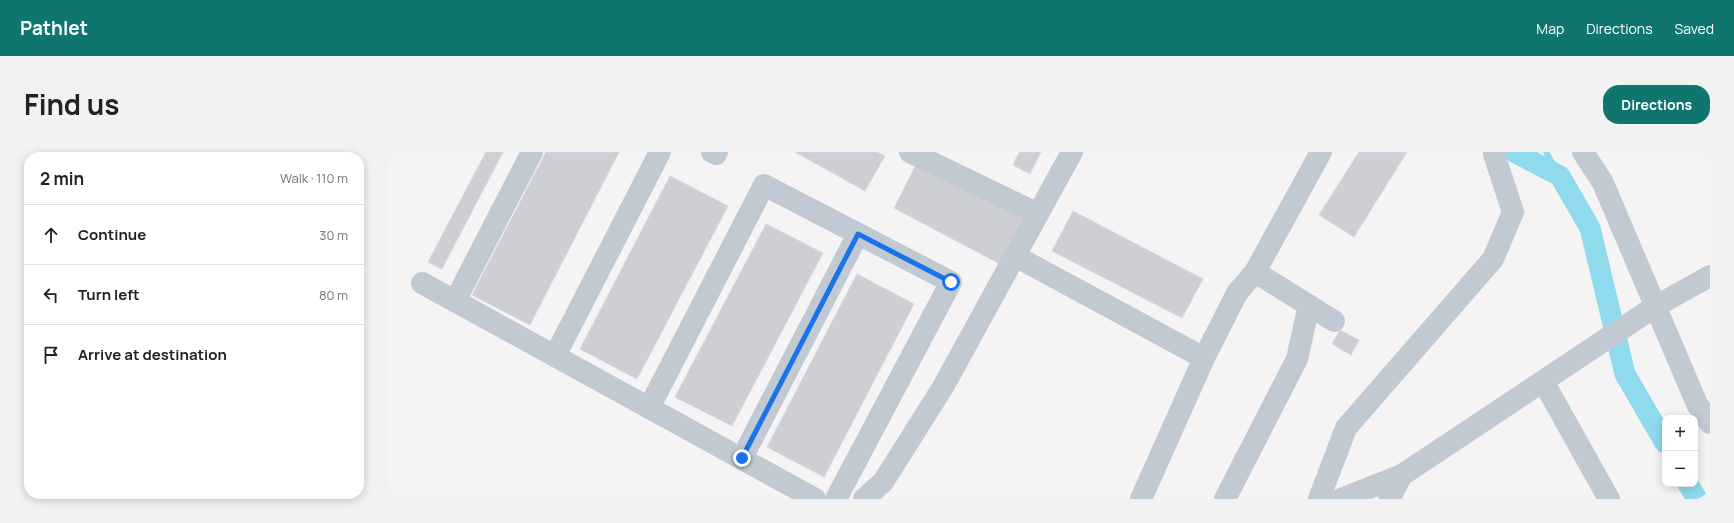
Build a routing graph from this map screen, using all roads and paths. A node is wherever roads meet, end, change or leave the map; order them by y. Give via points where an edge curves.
1 (532, 152) edge
2 (660, 152) edge
3 (712, 152) edge
4 (717, 152) edge
5 (910, 152) edge
6 (1072, 152) edge
7 (1321, 152) edge
8 (1496, 152) edge
9 (1583, 152) edge
10 (1038, 214) junction
11 (858, 234) junction
12 (1015, 256) junction
13 (1255, 272) junction
14 (1710, 276) edge
15 (422, 283) dead end
16 (455, 301) junction
17 (1309, 306) junction
18 (1656, 306) junction
19 (1334, 321) dead end
20 (555, 356) junction
21 (1204, 358) junction
22 (1544, 381) junction
23 (650, 408) junction
24 (1710, 423) edge
25 (742, 458) junction
26 (1402, 476) junction
27 (873, 497) edge
28 (815, 499) edge
29 (836, 499) edge
30 (1141, 499) edge
31 (1225, 499) edge
32 (1320, 499) edge
33 (1341, 499) edge
34 (1390, 499) edge
35 (1609, 499) edge

1 - 16 street
2 - 20 street
3 - 4 street
5 - 10 street
6 - 10 street
7 - 13 street
8 - 32 street via 1494,154 1513,212 1493,259 1346,428
9 - 18 street via 1602,183
10 - 12 street
11 - 23 street via 764,185
11 - 25 street
11 - 29 street via 951,282
12 - 21 street
12 - 27 street via 943,387
13 - 17 street
13 - 21 street via 1237,293
14 - 18 street
15 - 16 street
16 - 20 street
17 - 19 street
17 - 31 street via 1297,359
18 - 22 street
18 - 24 street via 1697,404
20 - 23 street
21 - 30 street
22 - 26 street
22 - 35 street
23 - 25 street
25 - 28 street
26 - 33 street
26 - 34 street

